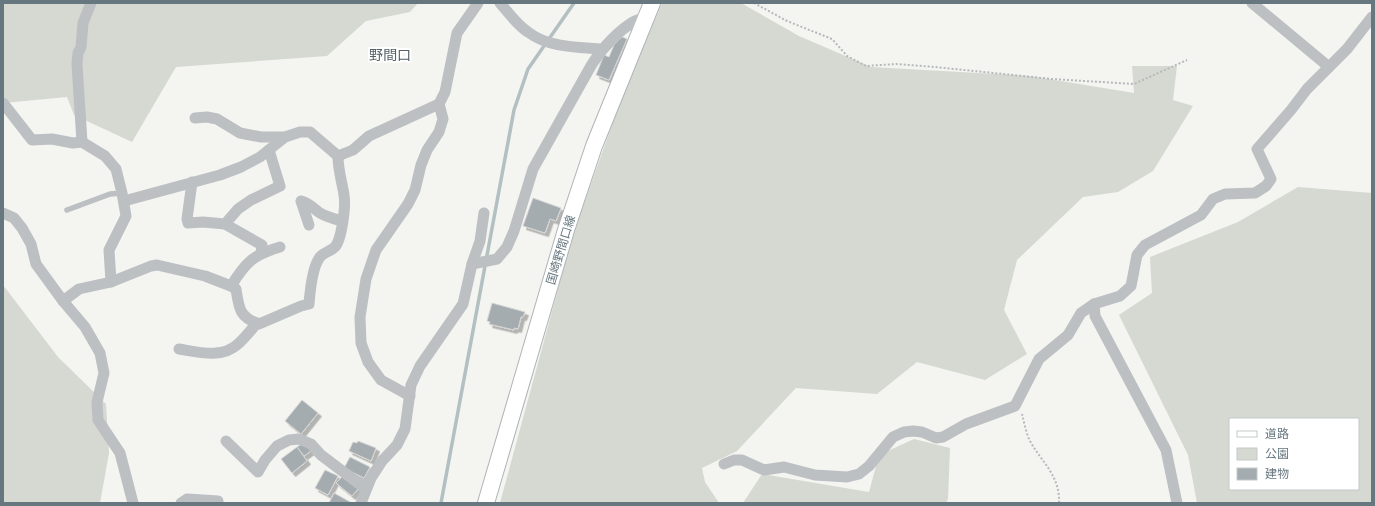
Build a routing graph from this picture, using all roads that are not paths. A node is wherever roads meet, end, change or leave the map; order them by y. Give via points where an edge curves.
1 (91, 3) edge
2 (478, 3) edge
3 (500, 3) edge
4 (652, 3) edge
5 (1252, 3) edge
6 (1372, 17) edge
7 (645, 18) junction
8 (602, 49) junction
9 (1329, 67) junction
10 (3, 104) edge
11 (439, 104) junction
12 (195, 118) dead end
13 (285, 137) junction
14 (82, 142) junction
15 (269, 150) junction
16 (338, 156) junction
17 (192, 182) junction
18 (123, 197) junction
19 (67, 210) dead end
20 (3, 213) edge
21 (484, 213) dead end
22 (342, 221) junction
23 (225, 224) junction
24 (309, 225) dead end
25 (280, 247) dead end
26 (261, 253) junction
27 (472, 264) junction
28 (111, 282) junction
29 (231, 286) junction
30 (63, 301) junction
31 (1094, 304) junction
32 (257, 323) junction
33 (179, 349) dead end
34 (410, 396) junction
35 (226, 441) dead end
36 (724, 464) dead end
37 (366, 489) junction
38 (218, 501) dead end
39 (133, 503) edge
40 (181, 503) edge
41 (361, 503) edge
42 (486, 503) edge
43 (1177, 503) edge

1 - 14 street via 83,23 77,64
2 - 11 street via 457,33 445,92
3 - 8 street via 526,32 537,38 558,46
4 - 7 main road, 国崎野間口線
5 - 9 street
6 - 9 street
7 - 8 street via 633,21
7 - 42 main road, 国崎野間口線 via 594,146 566,230
8 - 27 street via 533,169 507,247 497,259
9 - 31 street via 1307,89 1257,149 1271,179 1266,186 1256,193 1224,194 1213,200 1201,215 1145,245 1137,255 1130,286 1120,296
10 - 14 street via 32,140
11 - 16 street via 369,136 354,150
11 - 34 street via 443,119 439,132 427,150 408,204 376,250 366,279 360,317 361,343 368,362 381,380
12 - 13 street via 218,119 240,133 260,137
13 - 15 street
13 - 16 street via 310,132
14 - 18 street via 105,156 116,169
15 - 17 street via 241,167
15 - 23 street via 280,186 251,200 238,209
16 - 22 street via 344,196
17 - 18 street
17 - 23 street via 188,223
18 - 19 lane via 110,194
18 - 28 street via 126,216 109,250
20 - 30 street via 14,218 22,228 31,244 36,264
21 - 27 street via 480,241
22 - 24 street via 300,201
22 - 32 street via 337,244 320,257 317,264 309,304
23 - 26 street via 262,245
25 - 26 street
26 - 29 street via 251,259
27 - 34 street via 463,304 420,366 411,386
28 - 29 street via 157,265 205,276
28 - 30 street via 79,289
29 - 32 street via 236,289 239,308 244,316
30 - 39 street via 85,327 100,353 104,373 97,402 98,420 120,453
31 - 36 street via 1081,313 1068,335 1039,359 1015,406 966,424 943,437 936,438 922,432 904,432 893,437 859,474 846,477 815,475 784,466 764,470 742,460
31 - 43 street via 1095,316 1166,450
32 - 33 street via 237,346 226,352 207,354
34 - 37 street via 405,429 397,445 382,461
35 - 37 street via 258,472 277,446 289,440 299,439 311,444 321,455
37 - 41 street
38 - 40 street via 187,499

